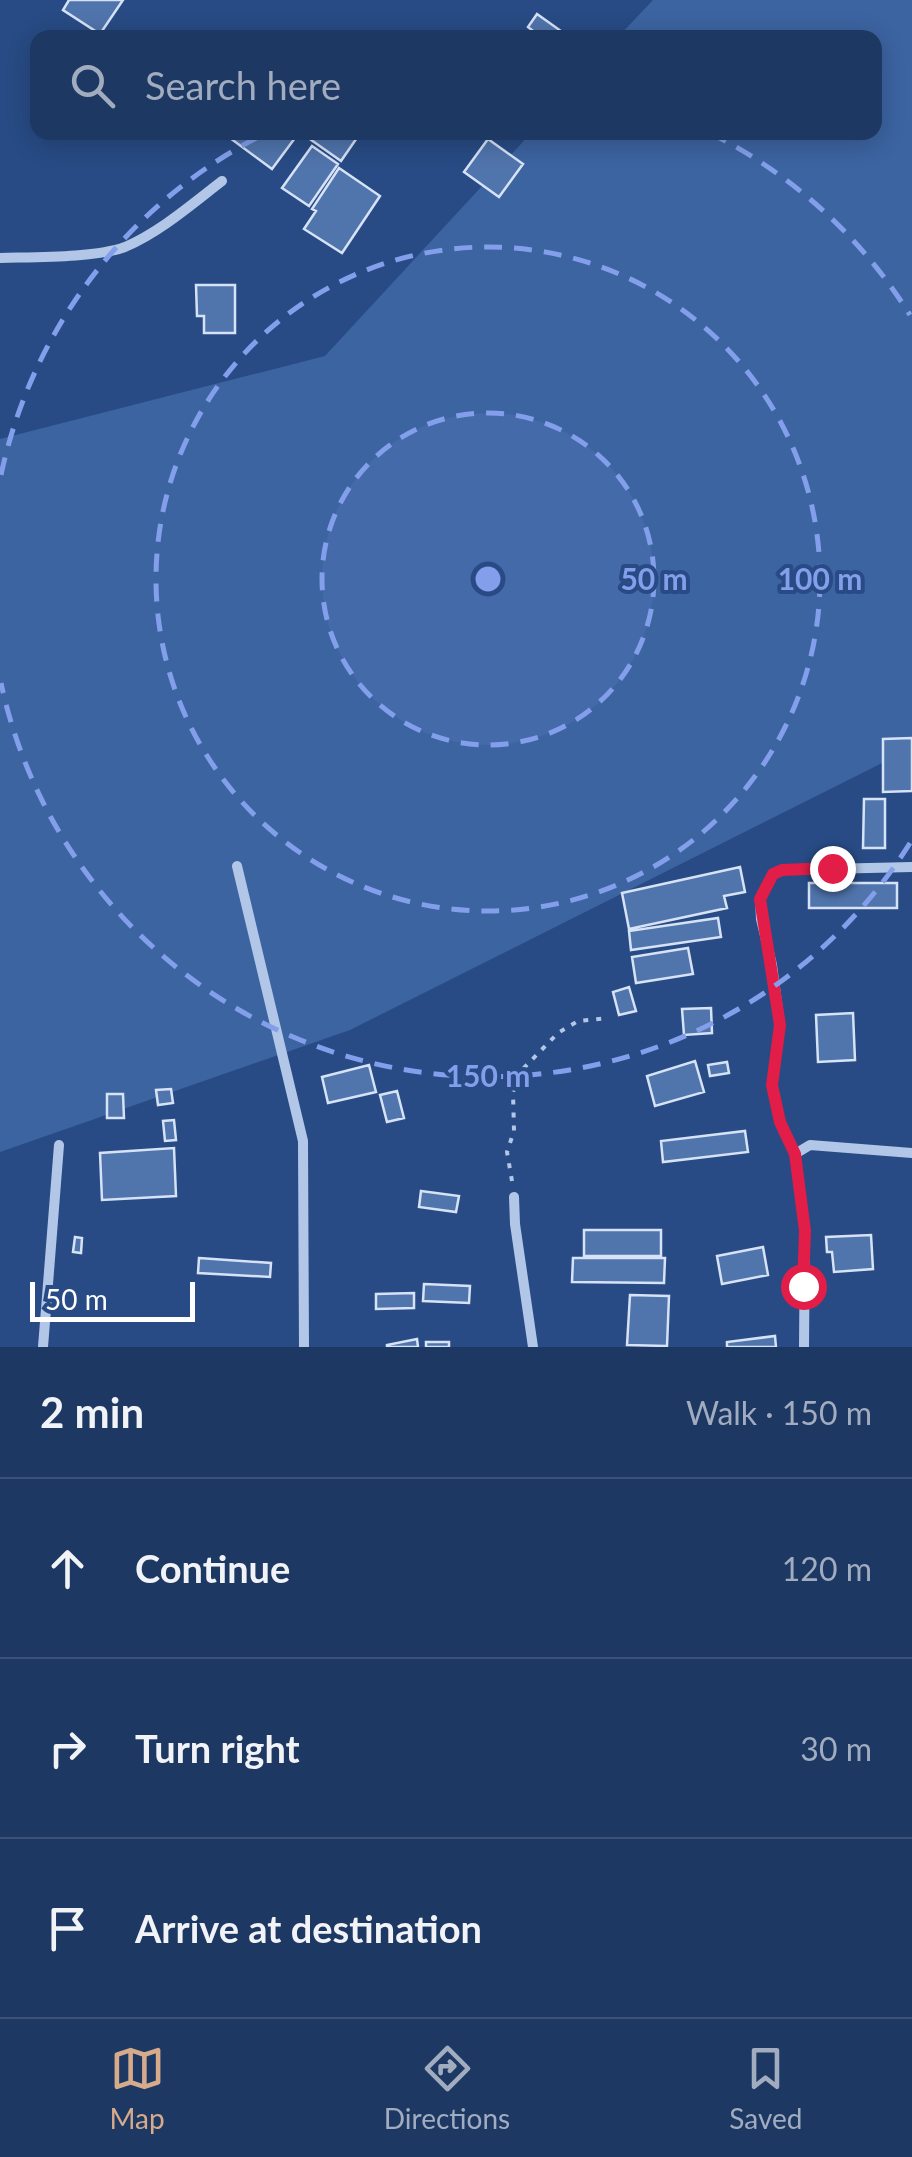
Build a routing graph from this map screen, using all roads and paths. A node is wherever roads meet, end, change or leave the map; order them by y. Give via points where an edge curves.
1 (222, 181) dead end
2 (0, 258) edge
3 (237, 866) dead end
4 (912, 867) edge
5 (608, 1018) dead end
6 (59, 1145) dead end
7 (912, 1153) edge
8 (795, 1154) junction
9 (514, 1197) joint
10 (43, 1347) edge
11 (304, 1347) edge
12 (533, 1347) edge
13 (804, 1347) edge

1 - 2 street via 125,246
3 - 11 street via 303,1142
4 - 8 street via 782,870 760,899 780,1025 772,1085
5 - 9 path via 558,1033 519,1073 507,1152
6 - 10 street
7 - 8 street via 810,1145
8 - 13 street via 805,1231
9 - 12 street

